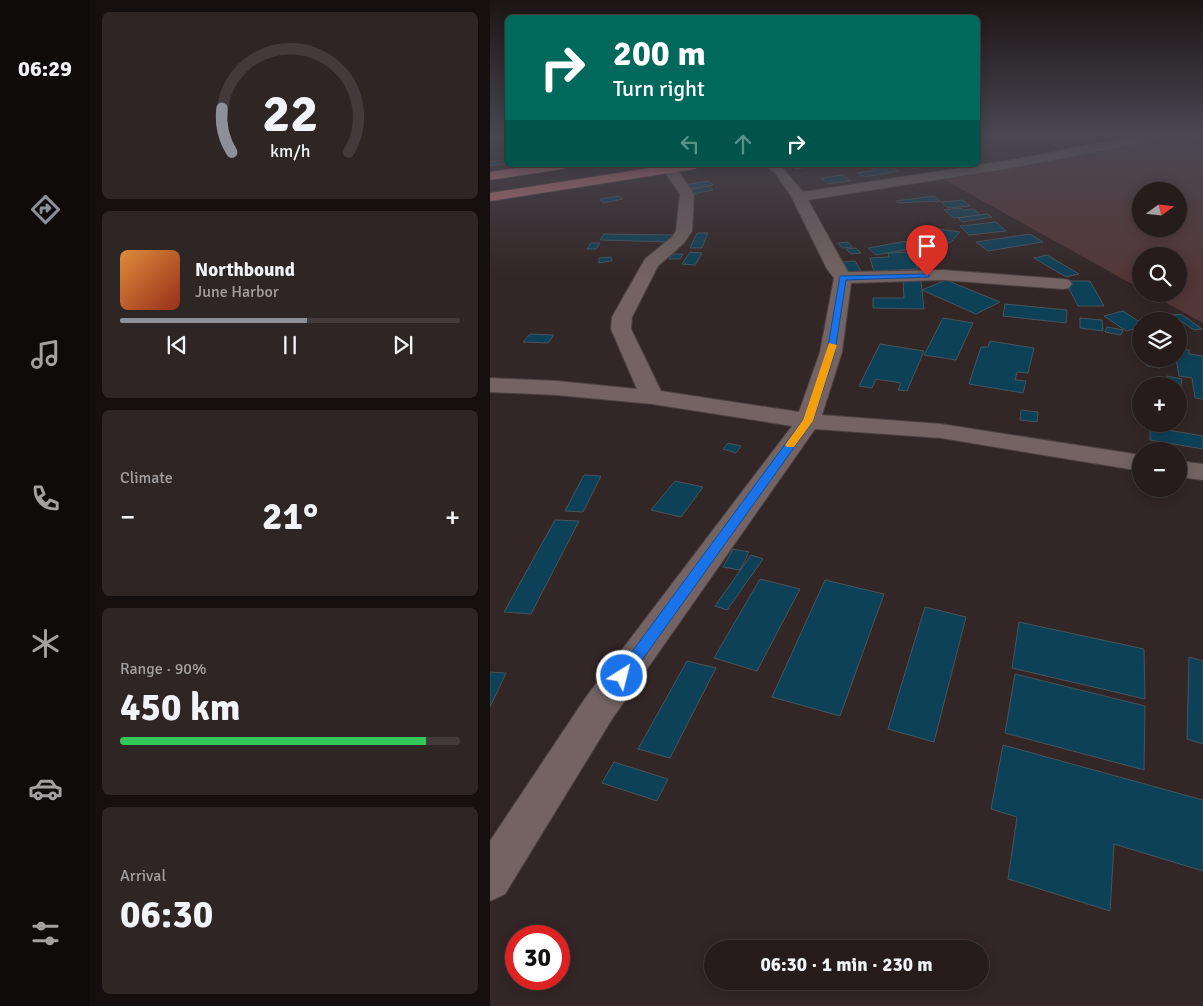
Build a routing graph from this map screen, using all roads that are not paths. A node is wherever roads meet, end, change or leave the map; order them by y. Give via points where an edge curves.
1 (577, 183) edge
2 (679, 183) edge
3 (789, 183) edge
4 (890, 183) edge
5 (490, 197) edge
6 (799, 197) junction
7 (843, 278) junction
8 (1063, 284) dead end
9 (490, 385) edge
10 (652, 397) junction
11 (808, 421) junction
12 (1132, 462) edge
13 (1187, 469) edge
14 (1203, 472) edge
15 (490, 879) edge

1 - 5 highway
2 - 10 street via 686,194 684,231 651,263 622,317 621,329
3 - 6 street
4 - 6 street
6 - 7 street
7 - 8 street via 943,275
7 - 11 street via 831,352
9 - 10 street
10 - 11 street
11 - 12 street via 941,431
11 - 15 street via 599,708
13 - 14 street

